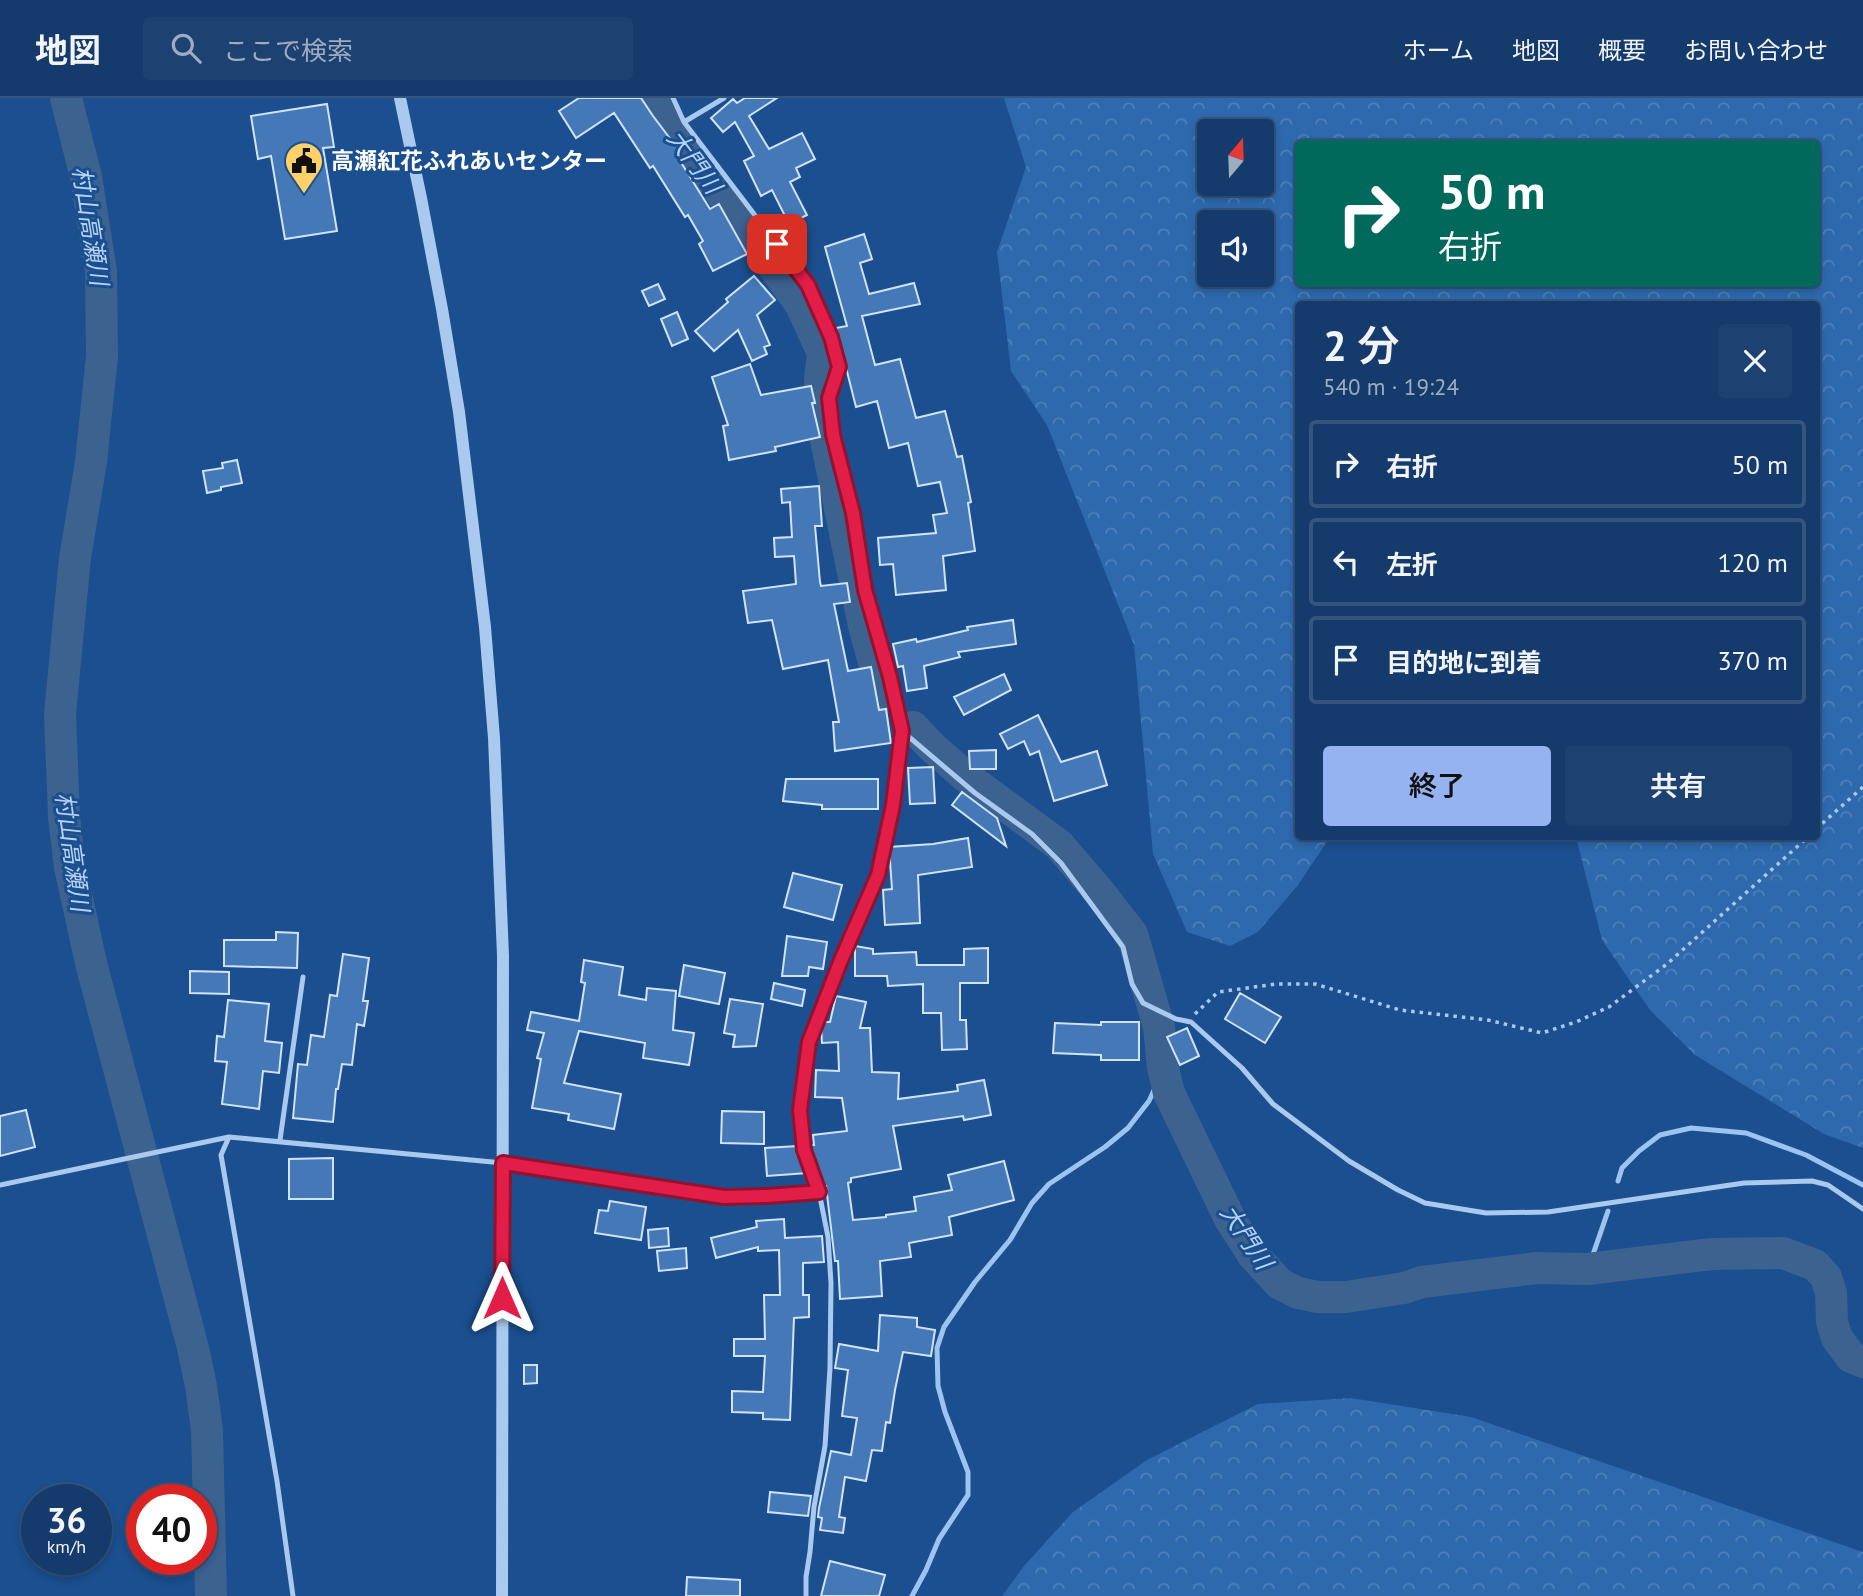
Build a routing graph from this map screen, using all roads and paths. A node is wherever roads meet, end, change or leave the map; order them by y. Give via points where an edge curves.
1 (400, 98) edge
2 (673, 98) edge
3 (724, 98) edge
4 (684, 122) junction
5 (902, 731) junction
6 (1863, 788) edge
7 (1820, 826) edge
8 (1805, 840) edge
9 (303, 977) dead end
10 (1191, 1022) junction
11 (229, 1137) junction
12 (281, 1140) junction
13 (503, 1163) junction
14 (0, 1185) edge
15 (819, 1192) junction
16 (1863, 1209) edge
17 (293, 1596) edge
18 (502, 1596) edge
19 (806, 1596) edge

1 - 13 street via 459,412 485,627 503,956
2 - 4 lane
3 - 4 lane
4 - 5 lane via 808,285 831,337 839,367 829,398 833,435 853,513 865,590
5 - 10 lane via 1032,834 1061,863 1123,947 1132,984 1143,1003
5 - 15 lane via 878,875 809,1042 800,1110 804,1150
6 - 7 path
8 - 10 path via 1667,964 1609,1007 1542,1033 1488,1020 1399,1010 1315,984 1218,992 1197,1010
9 - 12 lane
10 - 16 lane via 1242,1068 1273,1104 1349,1161 1425,1203 1486,1213 1548,1212 1744,1183 1811,1181 1828,1185
11 - 12 lane
11 - 14 lane
11 - 17 lane via 221,1155
12 - 13 lane
13 - 15 lane via 724,1197
13 - 18 street
15 - 19 lane via 831,1283 830,1368

